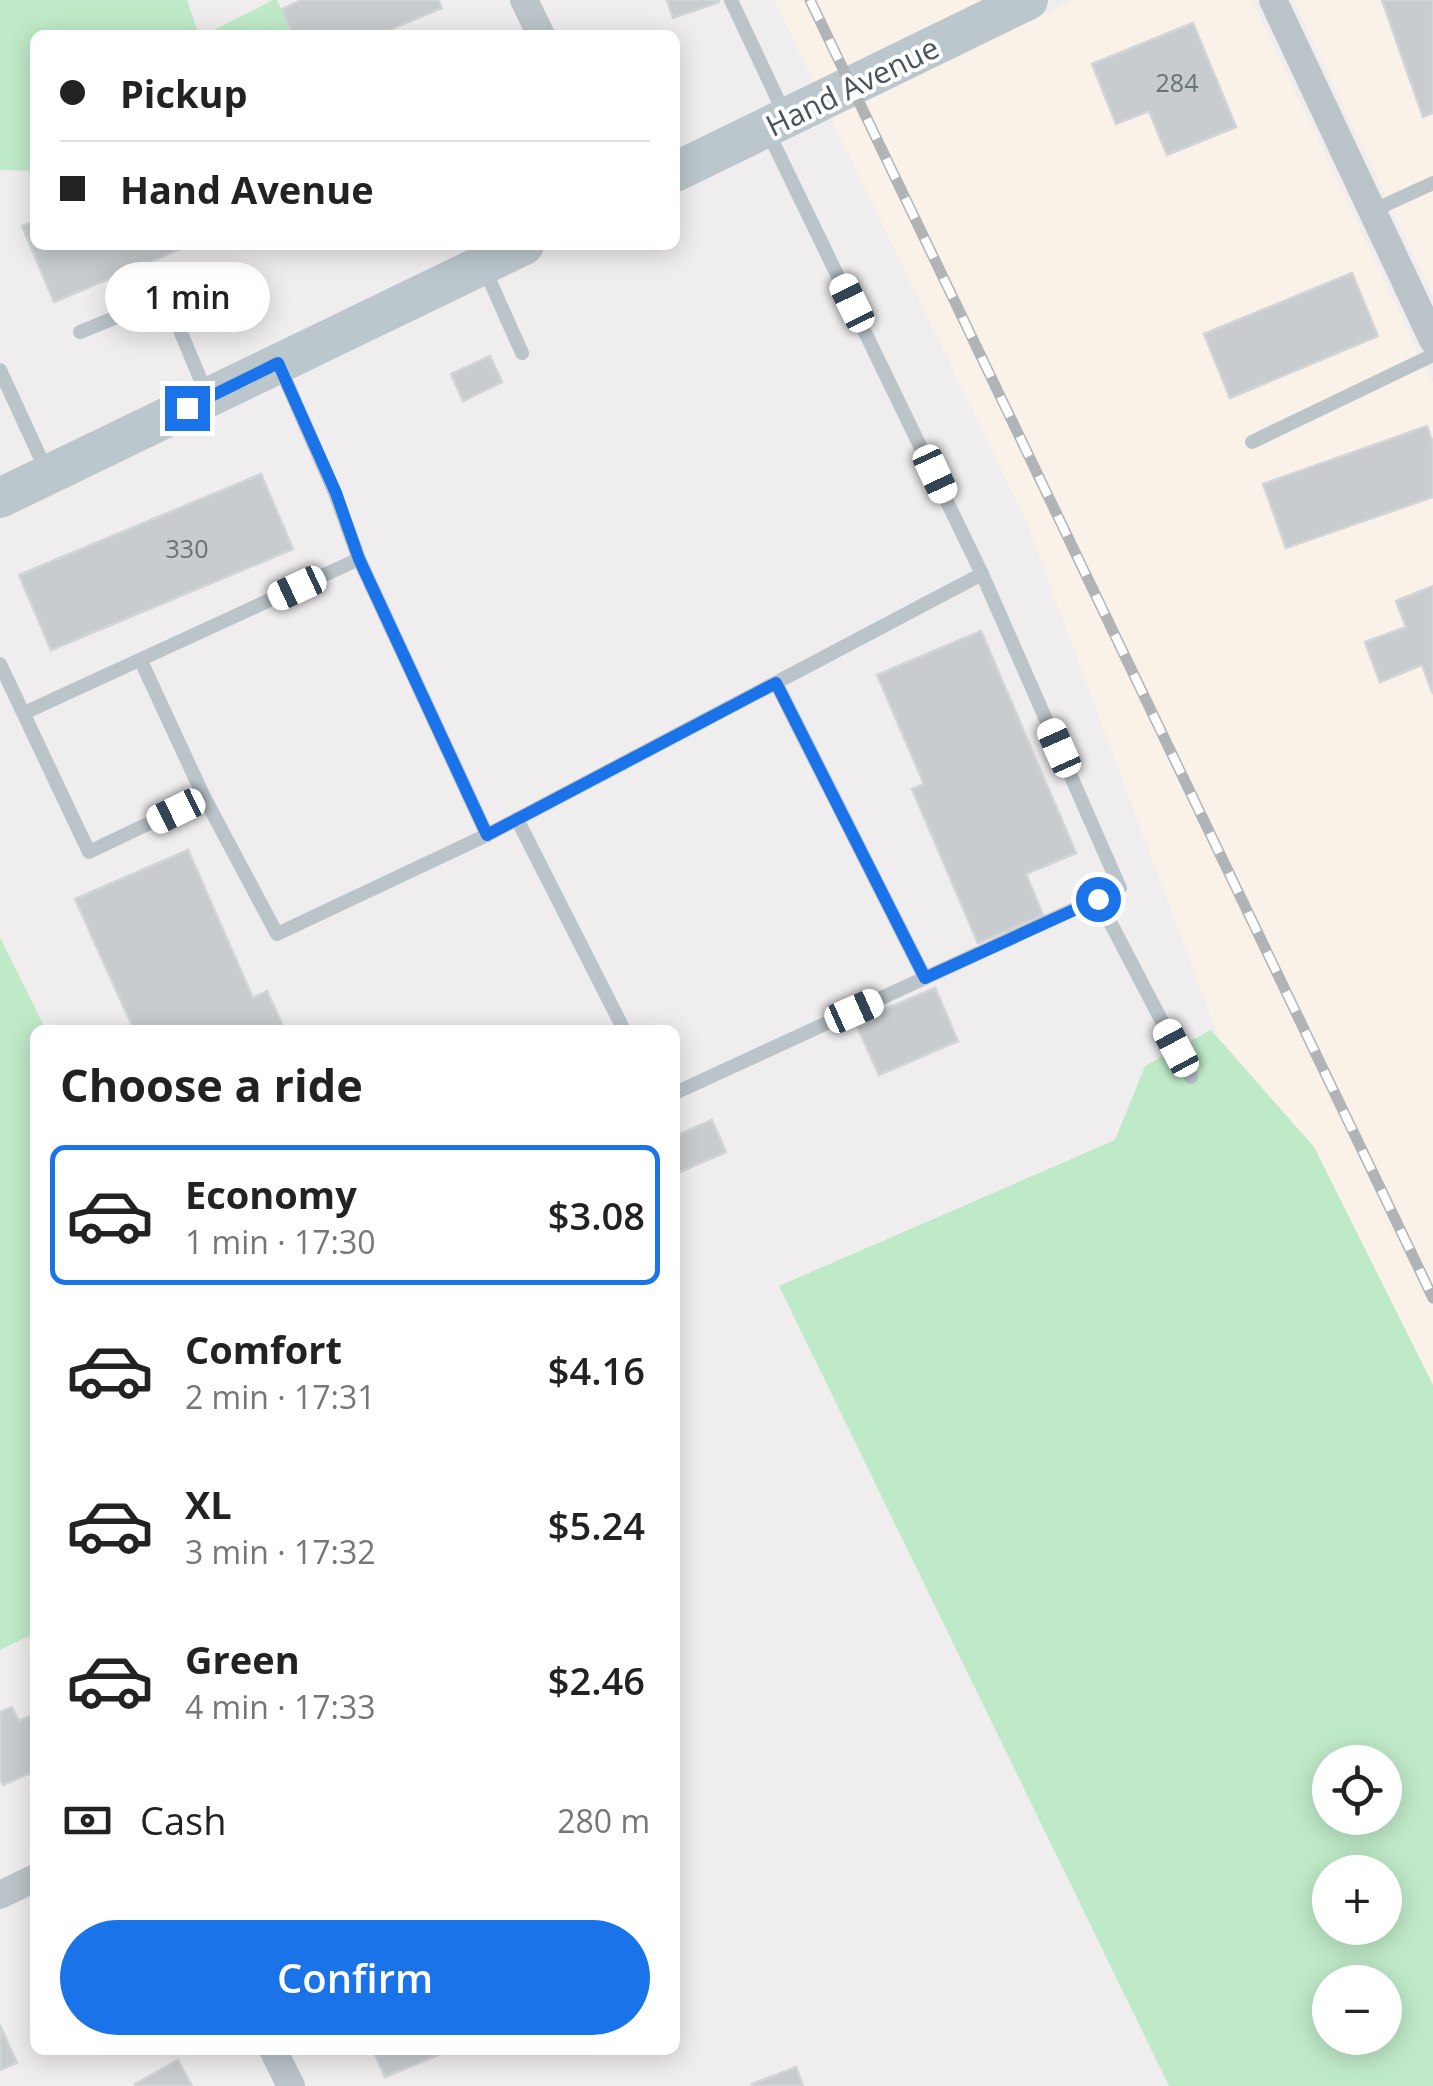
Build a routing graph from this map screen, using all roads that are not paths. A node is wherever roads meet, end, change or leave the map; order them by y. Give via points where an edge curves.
1 (524, 0) edge
2 (731, 0) edge
3 (1028, 0) edge
4 (1273, 0) edge
5 (539, 30) edge
6 (776, 122) junction
7 (680, 170) edge
8 (1433, 183) edge
9 (1372, 211) junction
10 (514, 250) edge
11 (483, 265) junction
12 (80, 332) dead end
13 (1432, 338) edge
14 (522, 353) dead end
15 (278, 363) junction
16 (0, 370) edge
17 (208, 398) junction
18 (1252, 442) dead end
19 (48, 476) junction
20 (0, 498) edge
21 (359, 559) junction
22 (982, 574) junction
23 (142, 661) junction
24 (0, 664) edge
25 (776, 683) junction
26 (24, 714) junction
27 (204, 797) junction
28 (517, 820) junction
29 (487, 835) junction
30 (1098, 899) junction
31 (925, 978) junction
32 (621, 1025) edge
33 (1192, 1077) dead end
34 (680, 1090) edge
35 (30, 1880) edge
36 (0, 1895) edge
37 (276, 2055) edge
38 (291, 2086) edge

1 - 5 street
2 - 6 lane
3 - 6 street, Hand Avenue
4 - 9 street
6 - 7 street, Hand Avenue
6 - 22 lane
8 - 9 lane
9 - 13 street
10 - 11 street
11 - 14 lane
11 - 15 street
12 - 17 lane via 166,296
13 - 18 lane
15 - 17 street
15 - 21 lane
16 - 19 lane
17 - 19 street
19 - 20 street
21 - 23 lane
21 - 29 lane
22 - 25 lane
22 - 30 lane via 1120,888
23 - 26 lane
23 - 27 lane
24 - 26 lane
25 - 28 lane
25 - 31 lane
26 - 27 lane via 88,852
27 - 29 lane via 277,934
28 - 29 lane
28 - 32 lane
30 - 31 lane
30 - 33 lane
31 - 34 lane
35 - 36 street
37 - 38 street

